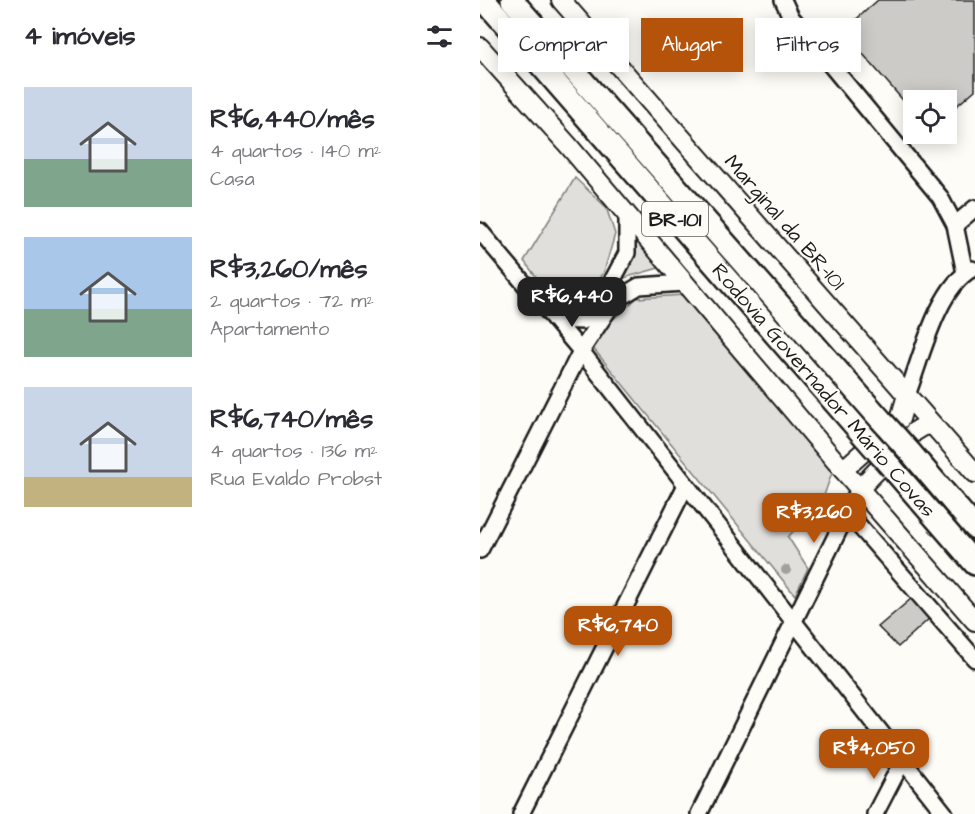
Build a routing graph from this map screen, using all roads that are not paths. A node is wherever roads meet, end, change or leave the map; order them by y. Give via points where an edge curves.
1 (512, 0) edge
2 (561, 0) edge
3 (783, 0) edge
4 (485, 1) edge
5 (480, 47) edge
6 (975, 208) edge
7 (627, 215) junction
8 (964, 223) edge
9 (480, 231) edge
10 (970, 271) edge
11 (684, 283) junction
12 (594, 316) junction
13 (555, 320) junction
14 (581, 351) junction
15 (907, 395) junction
16 (933, 425) junction
17 (843, 470) junction
18 (975, 473) edge
19 (686, 484) junction
20 (859, 489) junction
21 (848, 513) junction
22 (975, 528) edge
23 (480, 550) edge
24 (975, 564) edge
25 (975, 621) edge
26 (794, 622) junction
27 (975, 659) edge
28 (903, 760) junction
29 (521, 814) edge
30 (699, 814) edge
31 (875, 814) edge
32 (945, 814) edge

1 - 22 highway, Rodovia Governador Mário Covas / BR-101, bridge
2 - 15 main road, Marginal da BR-101
3 - 8 street via 791,17
4 - 24 highway, Rodovia Governador Mário Covas / BR-101, bridge
5 - 7 main road
6 - 8 street
7 - 11 main road
7 - 12 street via 627,253
8 - 10 street
9 - 13 street
10 - 15 street via 946,296
11 - 14 street via 639,286 623,294 614,301
11 - 17 main road
12 - 13 street via 583,321
12 - 14 street
13 - 14 street
14 - 19 street
14 - 23 street
15 - 16 main road, Marginal da BR-101
15 - 17 main road via 900,419
16 - 18 main road, Marginal da BR-101
16 - 20 main road via 914,432
17 - 20 main road
19 - 26 street
19 - 29 street
20 - 21 street
20 - 25 main road
21 - 26 street
21 - 27 street
26 - 28 street
26 - 30 street
28 - 31 street
28 - 32 street

